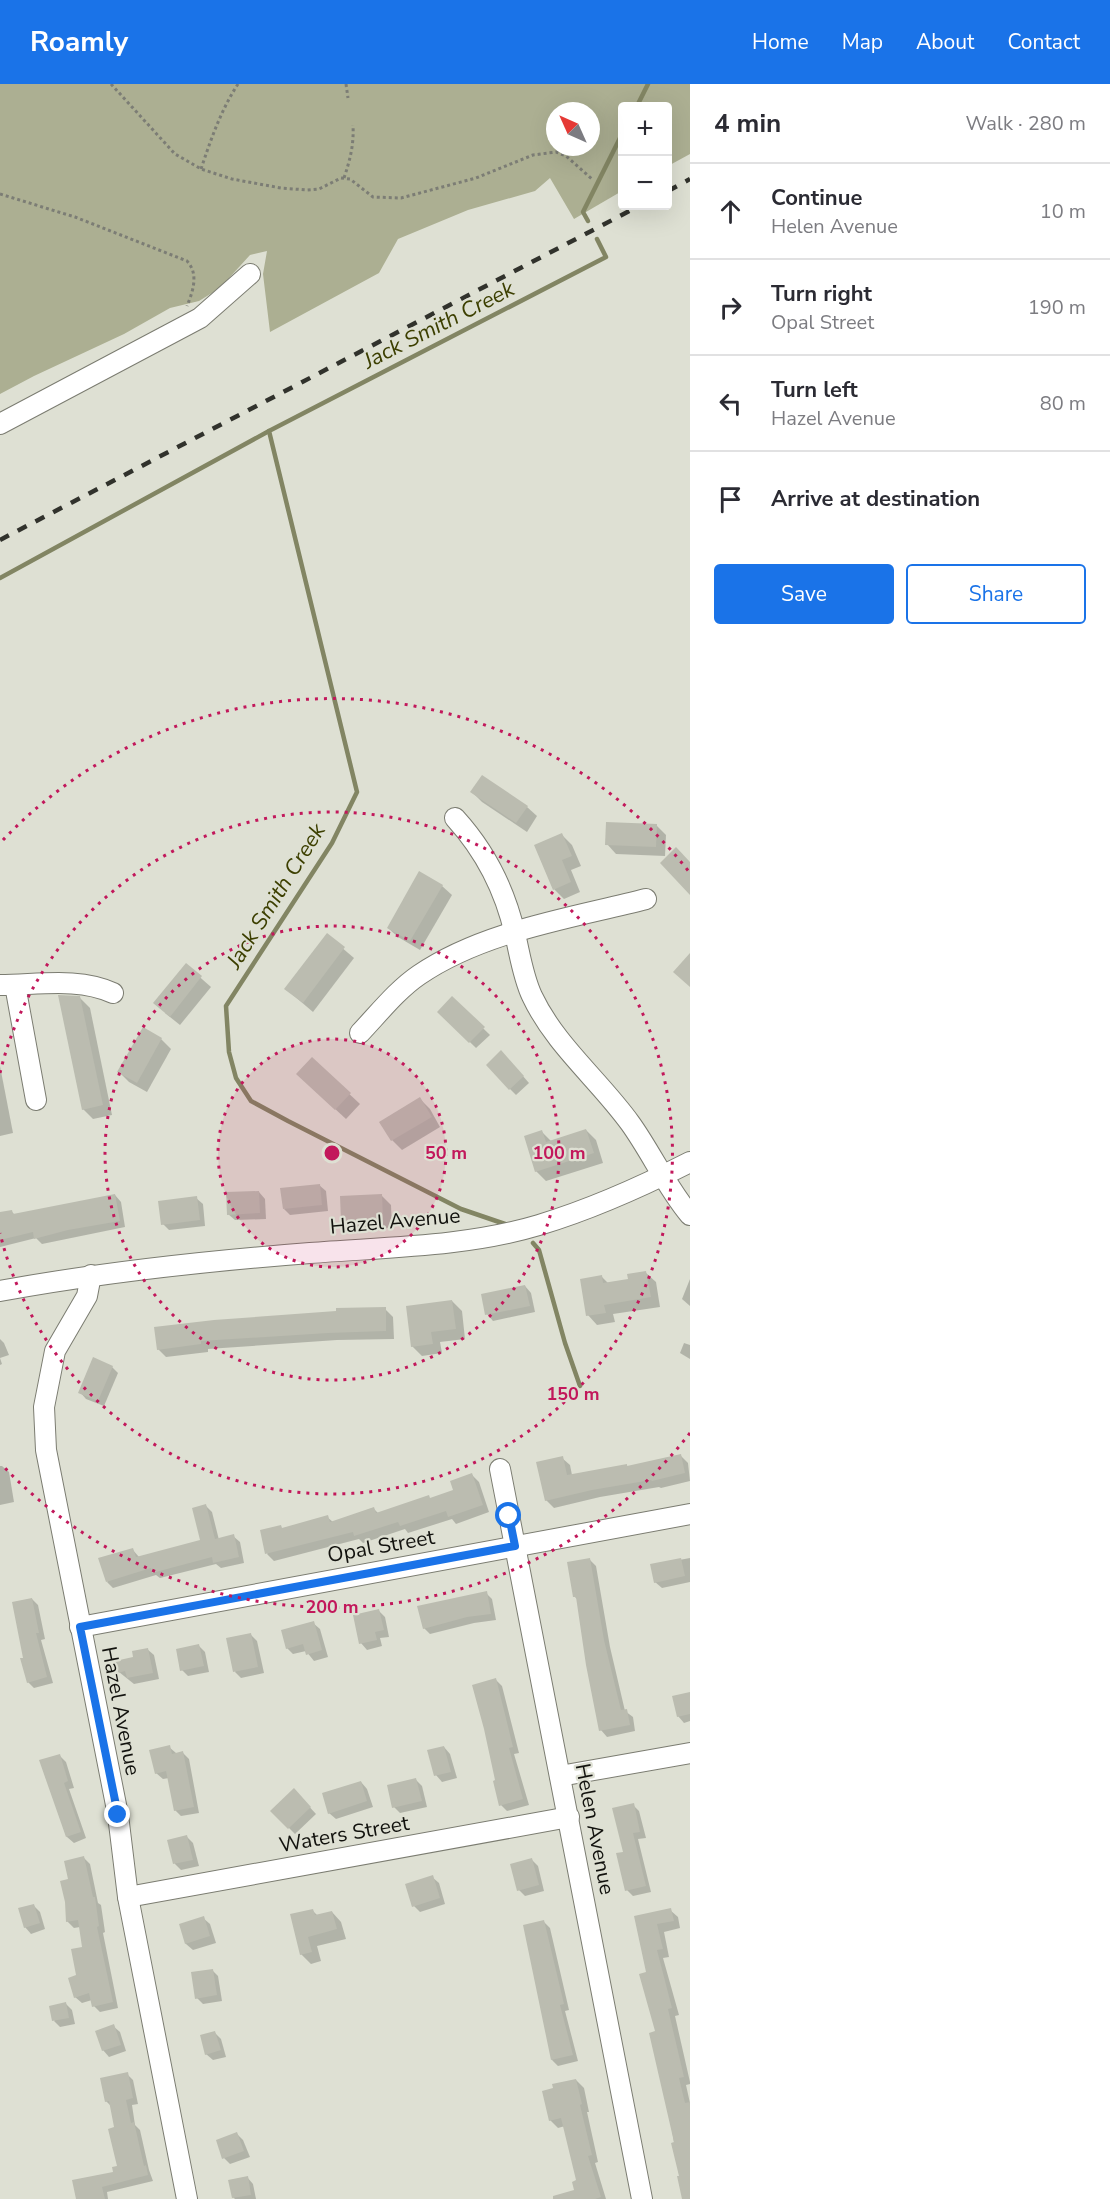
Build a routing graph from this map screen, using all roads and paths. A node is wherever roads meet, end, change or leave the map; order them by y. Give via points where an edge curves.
1 (111, 84) edge
2 (238, 84) edge
3 (346, 84) edge
4 (348, 98) dead end
5 (353, 125) dead end
6 (201, 168) junction
7 (345, 178) junction
8 (592, 179) dead end
9 (0, 194) edge
10 (250, 274) dead end
11 (182, 328) junction
12 (0, 424) edge
13 (455, 818) dead end
14 (646, 899) dead end
15 (515, 932) junction
16 (8, 985) edge
17 (113, 993) dead end
18 (360, 1033) dead end
19 (36, 1100) dead end
20 (690, 1162) edge
21 (664, 1175) junction
22 (690, 1215) edge
23 (91, 1275) junction
24 (0, 1291) edge
25 (500, 1469) dead end
26 (690, 1514) edge
27 (515, 1546) junction
28 (80, 1627) junction
29 (690, 1753) edge
30 (560, 1776) junction
31 (569, 1817) junction
32 (128, 1898) junction
33 (186, 2199) edge
34 (642, 2199) edge

1 - 6 path via 175,154
2 - 6 path via 228,99
3 - 4 path
5 - 7 path via 352,158
6 - 7 path via 232,179 307,190
7 - 8 path via 373,197 394,199 476,178 533,155 556,152
9 - 11 path via 75,217 187,261 193,268 194,279
10 - 11 street via 200,318
11 - 12 street
13 - 15 street via 495,875
14 - 15 street
15 - 18 street via 420,974
15 - 21 street via 525,977 539,1009 629,1122
16 - 17 street via 68,983
16 - 19 street
20 - 21 street, Hazel Avenue
21 - 22 street
21 - 23 street, Hazel Avenue via 538,1226 479,1238
23 - 24 street, Hazel Avenue
23 - 28 street, Hazel Avenue via 87,1296 55,1351 44,1407 46,1450
25 - 27 street, Helen Avenue
26 - 27 street, Opal Street
27 - 28 street, Opal Street
27 - 30 street, Helen Avenue
28 - 32 street, Hazel Avenue via 118,1815
29 - 30 street
30 - 31 street, Helen Avenue
31 - 32 street, Waters Street
31 - 34 street, Helen Avenue
32 - 33 street, Hazel Avenue

